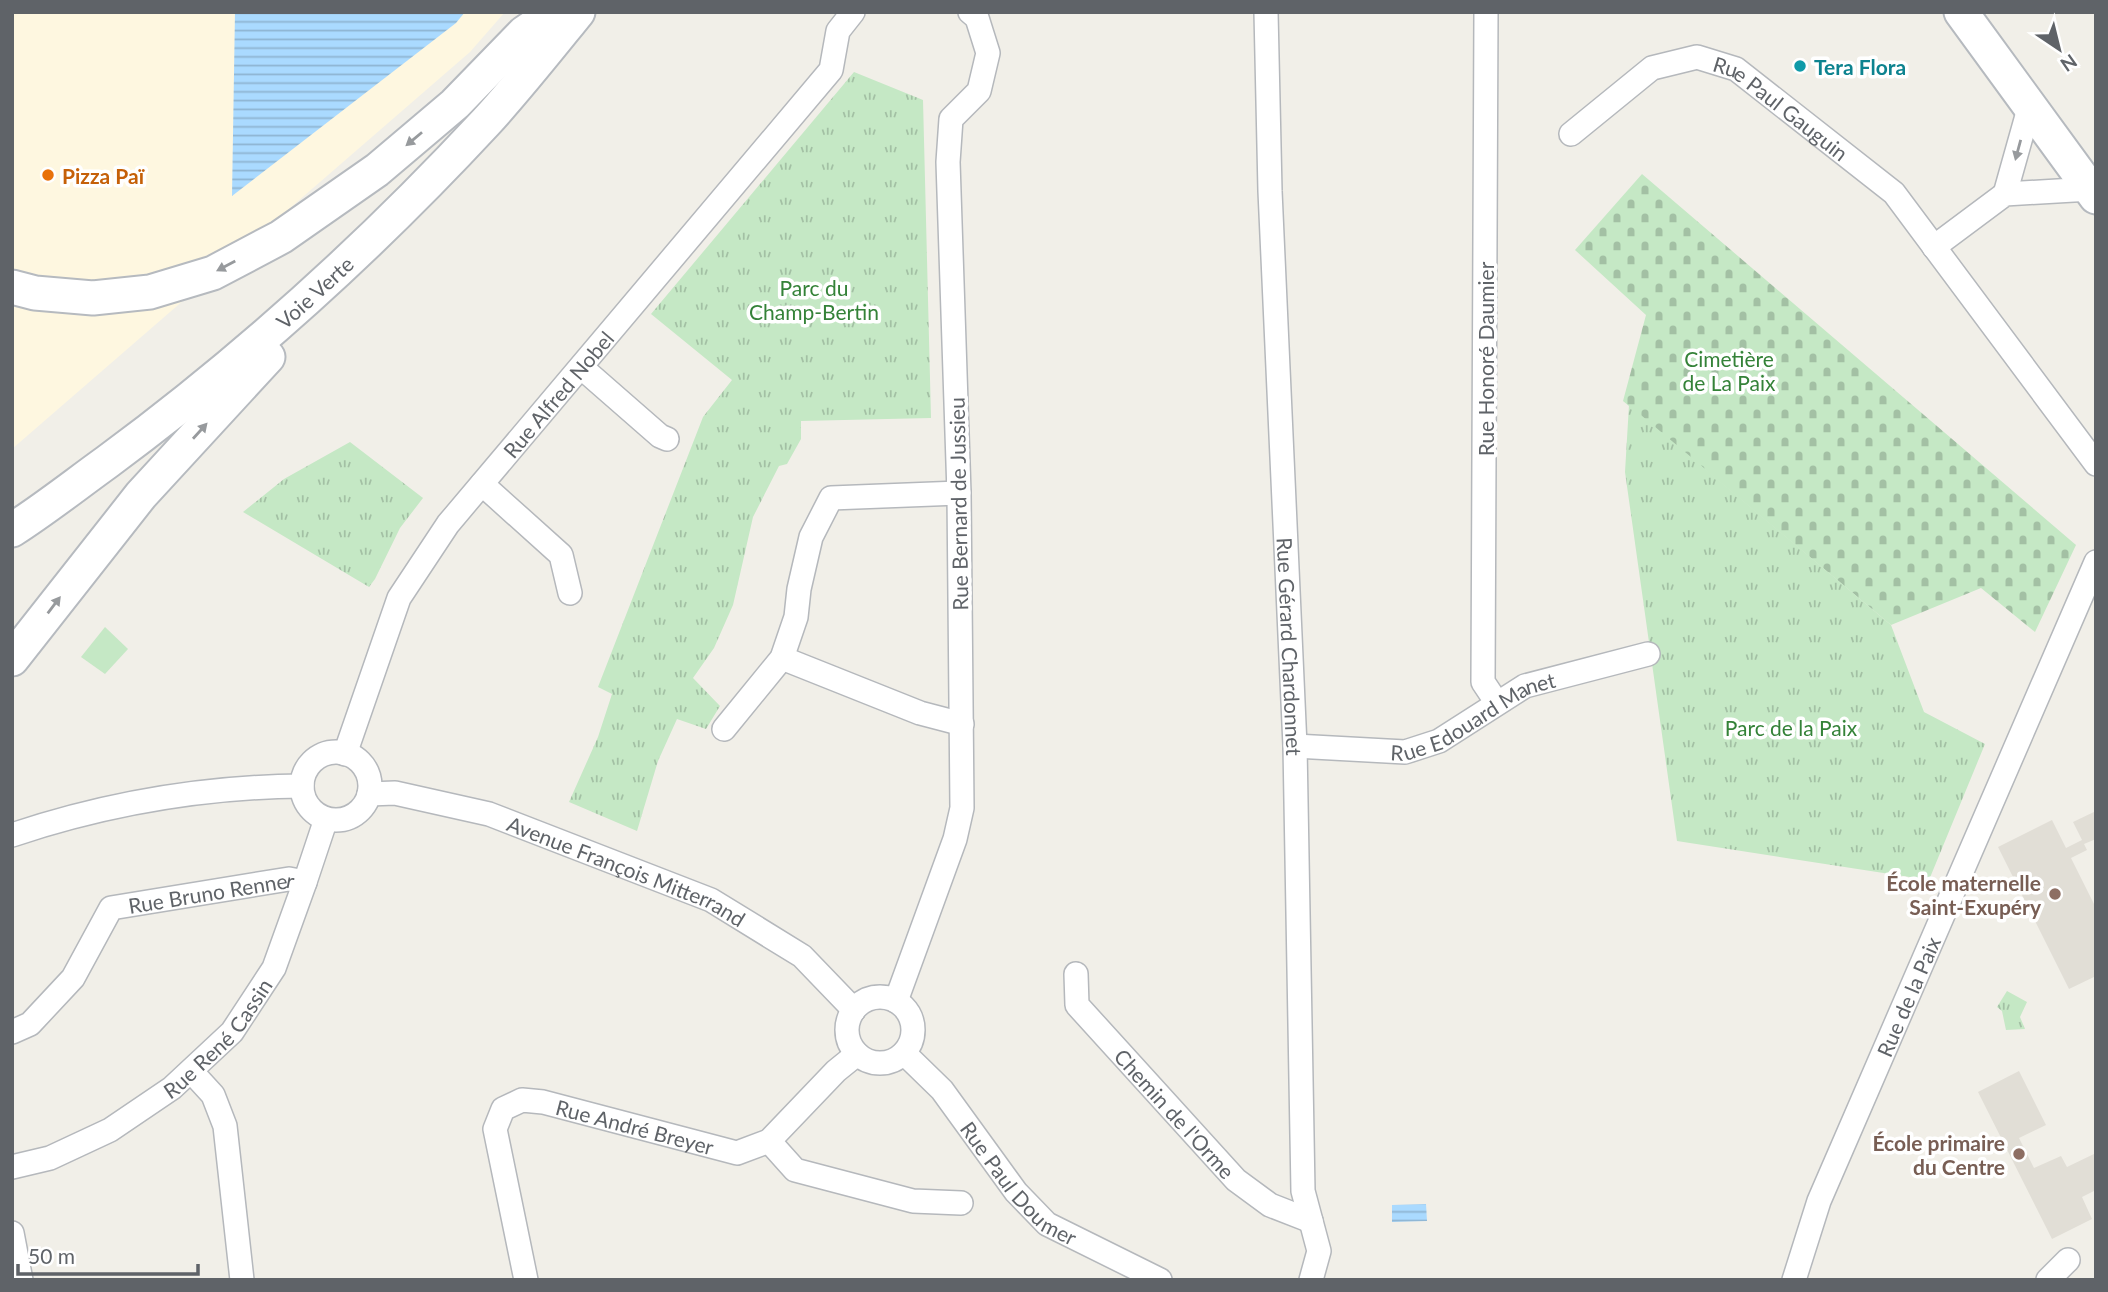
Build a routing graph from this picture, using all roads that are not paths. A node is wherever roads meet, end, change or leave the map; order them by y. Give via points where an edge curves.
1 (555, 12) edge
2 (578, 12) edge
3 (853, 12) edge
4 (970, 12) edge
5 (1266, 12) edge
6 (1486, 12) edge
7 (1961, 12) edge
8 (2030, 106) junction
9 (1571, 134) dead end
10 (2093, 193) edge
11 (2006, 194) junction
12 (1934, 247) junction
13 (346, 264) junction
14 (12, 287) edge
15 (581, 367) junction
16 (667, 439) dead end
17 (2096, 464) edge
18 (482, 484) junction
19 (959, 494) junction
20 (12, 514) edge
21 (12, 530) edge
22 (2096, 562) edge
23 (570, 593) dead end
24 (1648, 654) dead end
25 (782, 658) junction
26 (12, 659) edge
27 (1497, 702) junction
28 (962, 724) junction
29 (724, 729) dead end
30 (1294, 746) junction
31 (345, 754) junction
32 (302, 786) junction
33 (369, 794) junction
34 (326, 819) junction
35 (12, 835) edge
36 (306, 882) junction
37 (1076, 974) dead end
38 (896, 1001) junction
39 (854, 1010) junction
40 (12, 1032) edge
41 (904, 1053) junction
42 (857, 1054) junction
43 (191, 1070) junction
44 (769, 1141) junction
45 (12, 1167) edge
46 (961, 1203) dead end
47 (1311, 1221) junction
48 (12, 1233) edge
49 (2068, 1260) dead end
50 (21, 1280) edge
51 (242, 1280) edge
52 (526, 1280) edge
53 (1160, 1280) edge
54 (1311, 1280) edge
55 (1794, 1280) edge
56 (2048, 1280) edge

1 -> 14 main road via 524,33 456,104 377,170 281,237 213,273 150,292 93,298
1 - 20 main road, Voie Verte via 477,108 333,257 162,406
2 - 13 main road, Voie Verte via 488,120
3 - 15 street, Rue Alfred Nobel via 838,31 831,70
4 - 19 street, Rue Bernard de Jussieu via 988,53 979,91 951,119 948,162
5 - 30 street, Rue Gérard Chardonnet
6 - 27 street, Rue Honoré Daumier via 1483,682
7 - 8 main road
8 - 10 main road
8 -> 11 street
9 - 12 street, Rue Paul Gauguin via 1651,68 1698,57 1736,69 1895,193
10 - 11 street
11 - 12 street
12 - 17 street, Rue Paul Gauguin
13 - 21 main road, Voie Verte via 171,415
26 -> 13 main road via 141,495 251,374 338,288
15 - 16 street
15 - 18 street, Rue Alfred Nobel
18 - 23 street via 561,555
18 - 31 street, Rue Alfred Nobel via 448,524 400,598
19 - 25 street via 831,498 811,537 796,617
19 - 28 street, Rue Bernard de Jussieu
22 - 55 street, Rue de la Paix via 1819,1201
24 - 27 street, Rue Edouard Manet via 1525,686
25 - 28 street via 919,713
25 - 29 street
27 - 30 street, Rue Edouard Manet via 1440,741 1405,752
28 - 38 street, Rue Bernard de Jussieu via 962,800 955,839
30 - 47 street, Rue Gérard Chardonnet via 1303,1191
31 - 32 street via 315,759
31 - 33 street via 367,774
32 - 34 street via 308,807
32 - 35 street via 196,792 64,818
33 - 34 street via 358,812
33 - 39 street, Avenue François Mitterrand via 395,793 489,814 711,900 802,956
34 - 36 street, Rue René Cassin
36 - 40 street, Rue Bruno Renner via 289,879 111,908 73,978 30,1024
36 - 43 street, Rue René Cassin via 274,968 232,1032
37 - 47 street, Chemin de l'Orme via 1077,1005 1236,1180 1270,1205
38 - 39 street via 869,999
38 - 41 street via 913,1025
39 - 42 street via 847,1028
41 - 42 street via 876,1063
41 - 53 street, Rue Paul Doumer via 942,1090 1016,1192 1046,1224
42 - 44 street, Rue André Breyer
43 - 45 street, Rue René Cassin via 110,1130 50,1158
43 - 51 street via 214,1095 225,1126
44 - 46 street via 794,1170 914,1201
44 - 52 street, Rue André Breyer via 737,1153 543,1102 522,1100 503,1109 495,1129
47 - 54 street, Rue Gérard Chardonnet via 1319,1251
48 - 50 street
49 - 56 street

